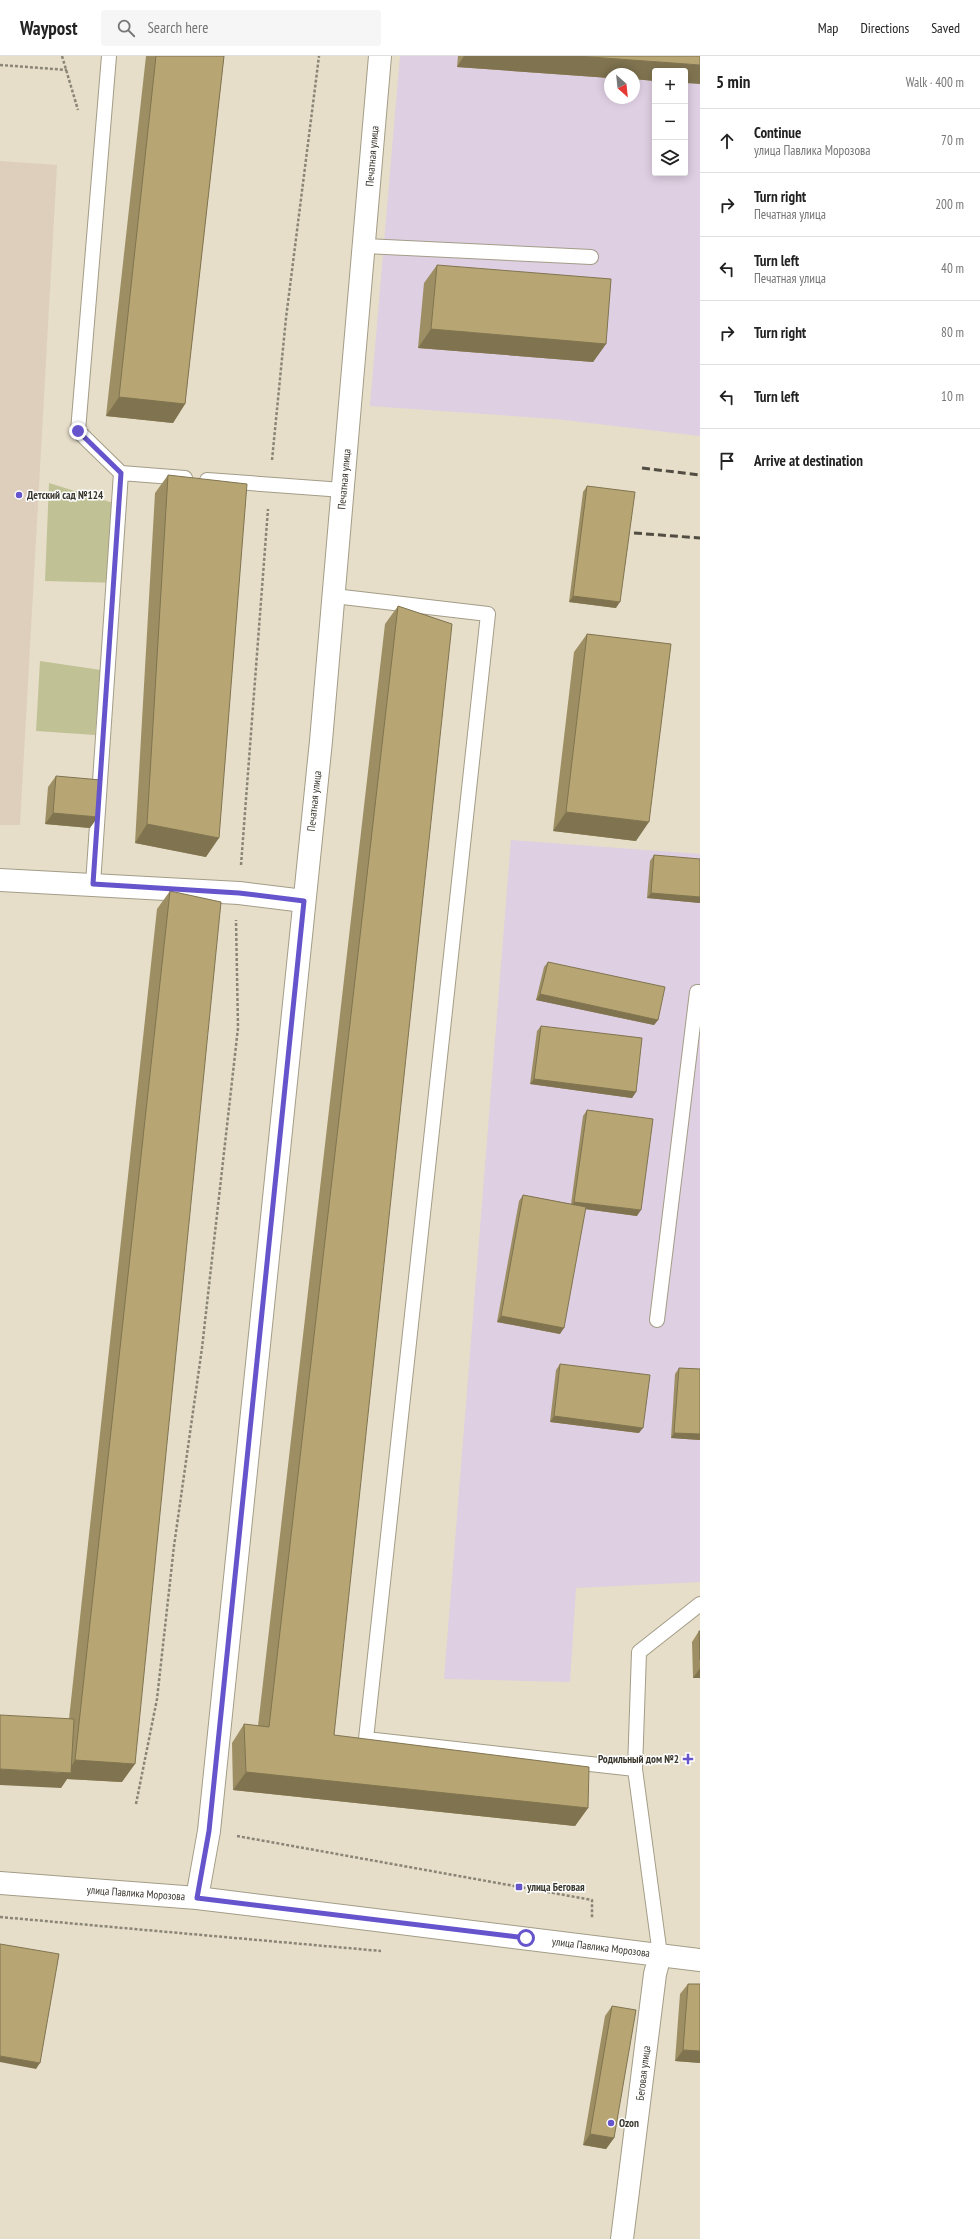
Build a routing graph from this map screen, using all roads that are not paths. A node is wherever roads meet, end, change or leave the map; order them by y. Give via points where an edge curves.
1 (109, 56) edge
2 (380, 56) edge
3 (365, 246) junction
4 (591, 257) dead end
5 (121, 473) junction
6 (342, 490) junction
7 (334, 596) junction
8 (0, 880) edge
9 (93, 884) junction
10 (304, 901) junction
11 (700, 992) edge
12 (657, 1320) dead end
13 (700, 1604) edge
14 (635, 1769) junction
15 (0, 1883) edge
16 (197, 1898) junction
17 (660, 1955) junction
18 (700, 1960) edge
19 (622, 2239) edge

1 - 5 lane via 78,431
2 - 3 street, Печатная улица
3 - 4 lane
3 - 6 street, Печатная улица
5 - 6 lane
5 - 9 lane
6 - 7 street, Печатная улица
7 - 10 street, Печатная улица
7 - 14 lane via 488,614 366,1739
8 - 9 street
9 - 10 street via 239,893
10 - 16 street, Печатная улица via 209,1831
11 - 12 lane via 697,992
13 - 14 lane via 639,1652
14 - 17 lane
15 - 16 street, улица Павлика Морозова
16 - 17 street, улица Павлика Морозова
17 - 18 street, улица Павлика Морозова
17 - 19 street, Беговая улица via 655,1974

